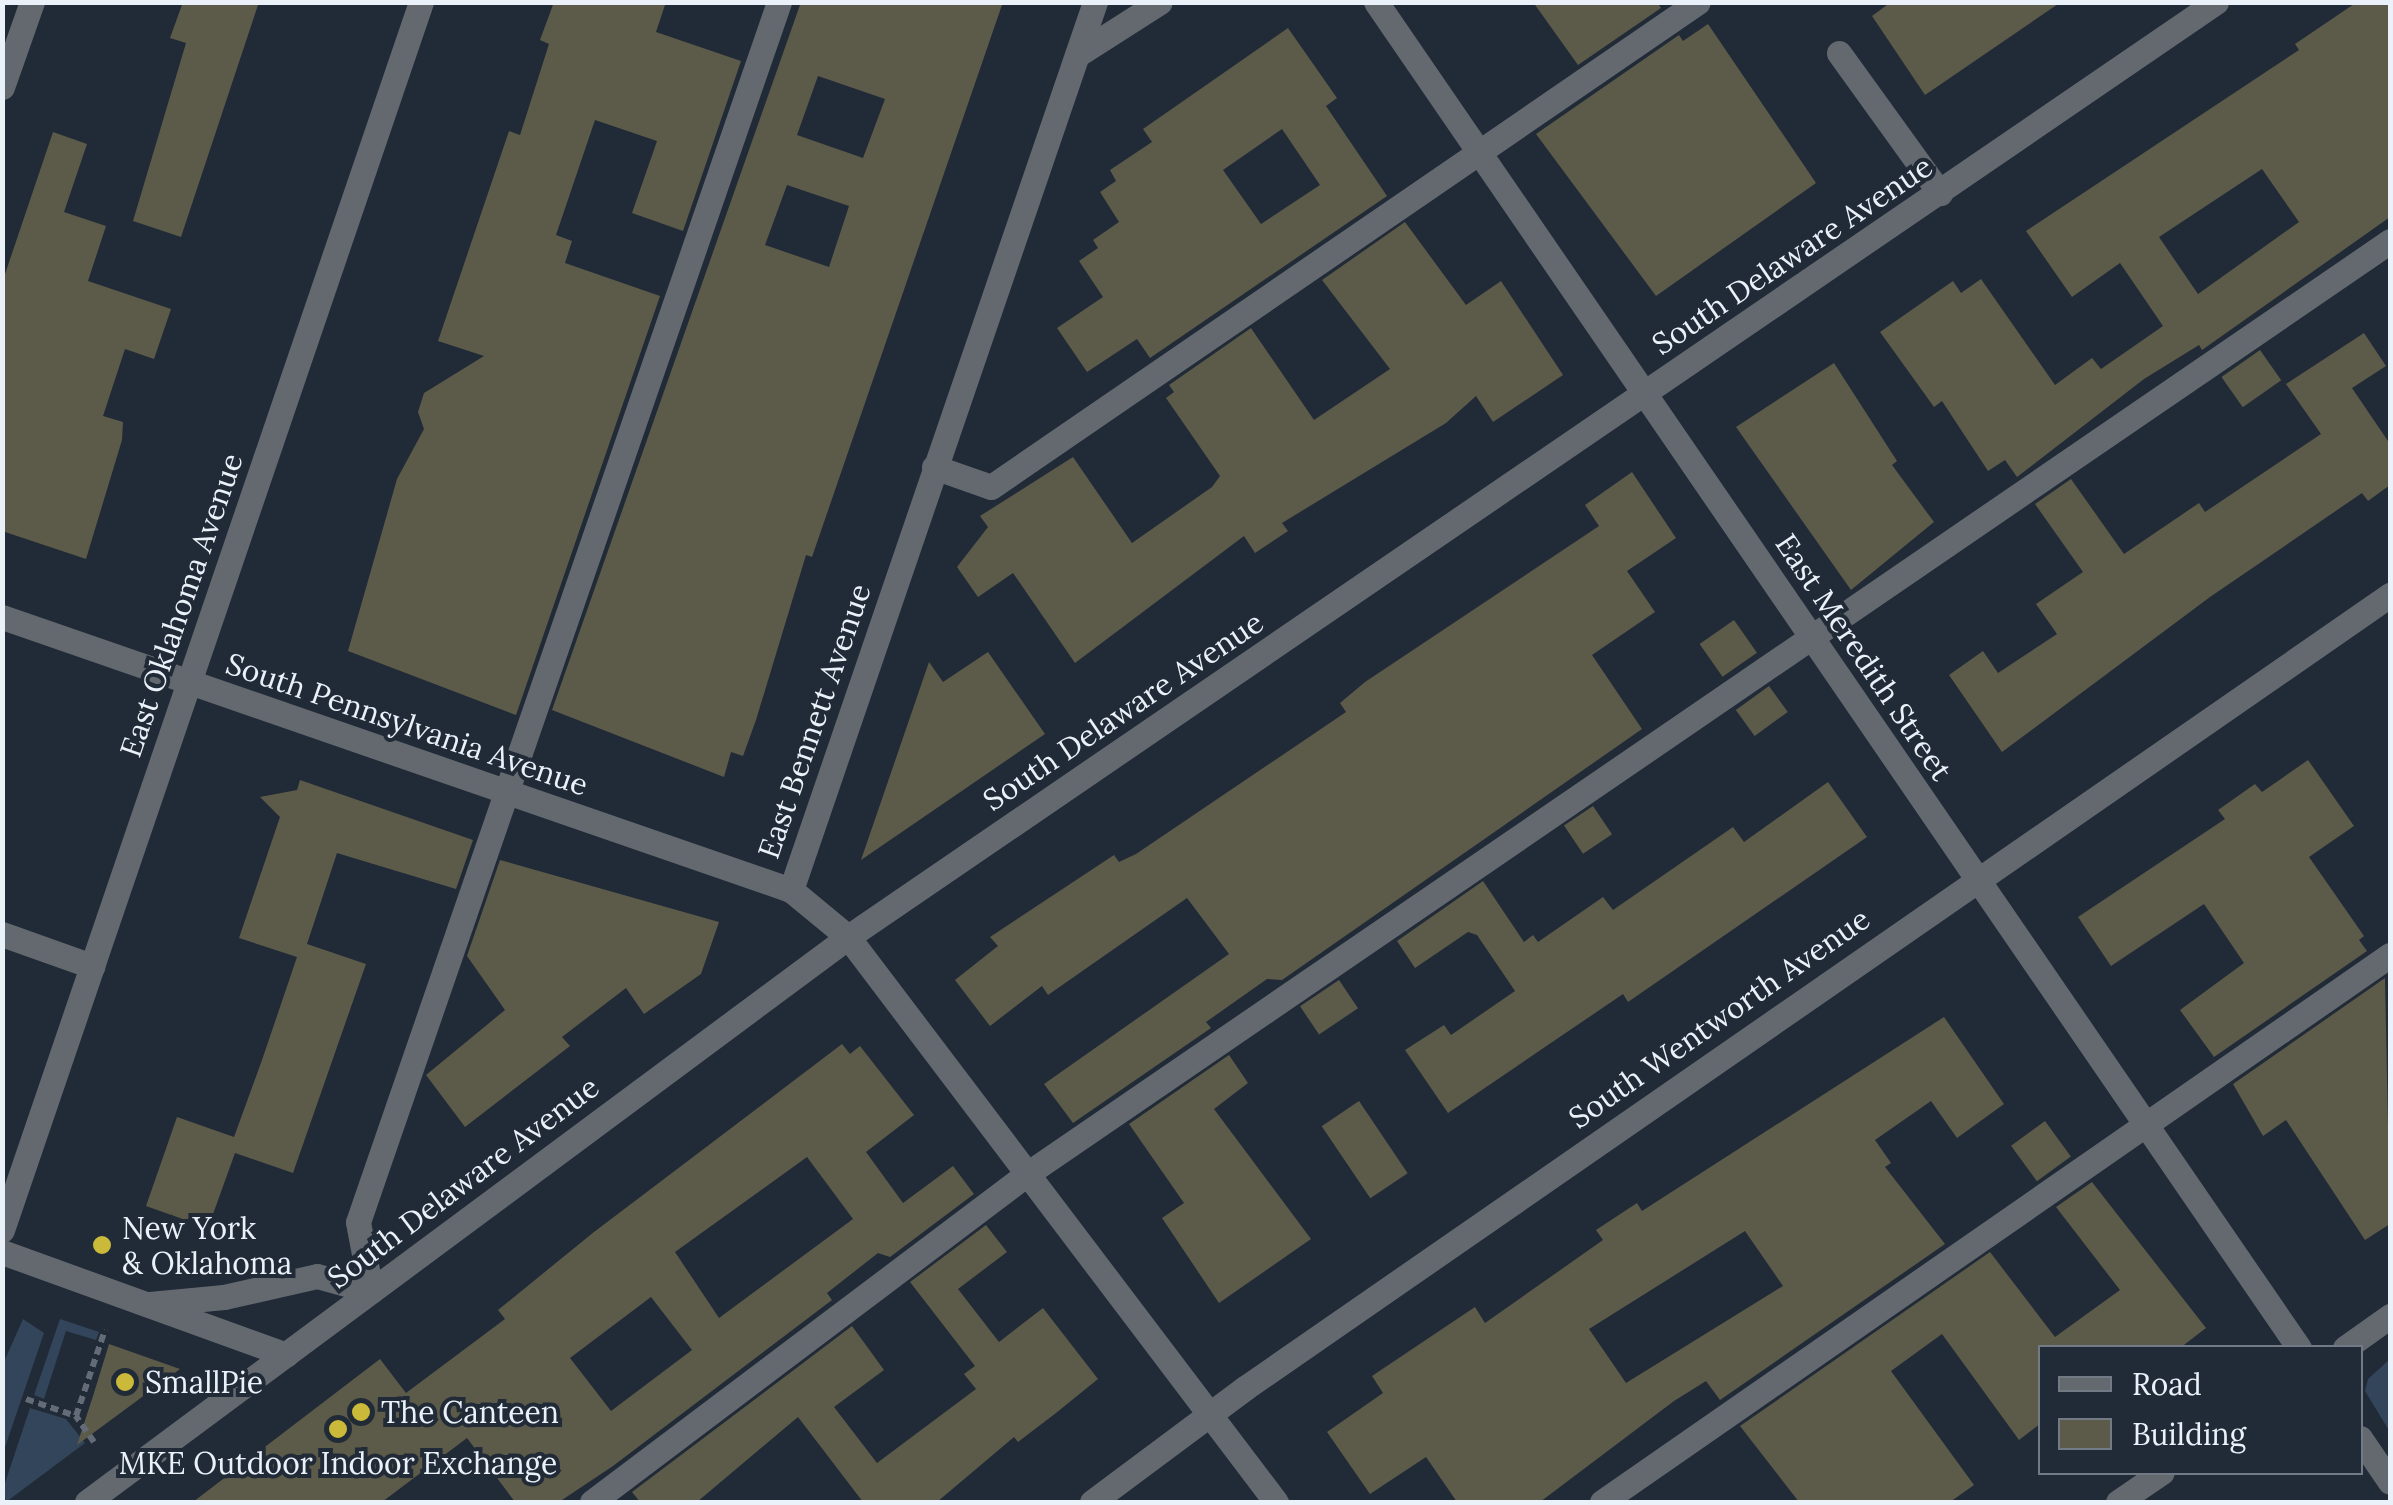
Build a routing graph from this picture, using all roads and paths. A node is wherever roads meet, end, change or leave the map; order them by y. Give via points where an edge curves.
1 (32, 2) edge
2 (421, 2) edge
3 (779, 2) edge
4 (1095, 2) edge
5 (1160, 2) edge
6 (1376, 2) edge
7 (1698, 2) edge
8 (2216, 2) edge
9 (1839, 53) dead end
10 (1077, 55) junction
11 (2, 87) edge
12 (1480, 153) junction
13 (1940, 193) junction
14 (2390, 241) edge
15 (1645, 395) junction
16 (934, 467) junction
17 (2390, 595) edge
18 (2, 617) edge
19 (1811, 637) junction
20 (188, 683) junction
21 (507, 793) junction
22 (1975, 879) junction
23 (791, 890) junction
24 (2, 934) edge
25 (848, 937) junction
26 (2390, 955) edge
27 (92, 966) junction
28 (2144, 1123) junction
29 (1027, 1174) junction
30 (2, 1230) edge
31 (2, 1252) edge
32 (371, 1291) junction
33 (150, 1304) junction
34 (2390, 1316) edge
35 (104, 1330) dead end
36 (2297, 1345) edge
37 (2348, 1345) edge
38 (286, 1355) junction
39 (26, 1400) dead end
40 (1209, 1414) junction
41 (76, 1416) junction
42 (94, 1442) dead end
43 (2363, 1442) edge
44 (2158, 1475) edge
45 (2390, 1482) edge
46 (86, 1502) edge
47 (592, 1502) edge
48 (1092, 1502) edge
49 (1276, 1502) edge
50 (1602, 1502) edge
51 (2118, 1502) edge

1 - 11 street
2 - 20 street, East Oklahoma Avenue
3 - 21 street
4 - 10 street, East Bennett Avenue
5 - 10 street
6 - 12 street, East Meredith Street
7 - 12 street
8 - 13 street, South Delaware Avenue
9 - 13 street
10 - 16 street, East Bennett Avenue
12 - 15 street, East Meredith Street
12 - 16 street via 991,487
13 - 15 street, South Delaware Avenue
14 - 19 street
15 - 19 street, East Meredith Street
15 - 25 street, South Delaware Avenue
16 - 23 street, East Bennett Avenue
17 - 22 street, South Wentworth Avenue
18 - 20 street, South Pennsylvania Avenue
19 - 22 street, East Meredith Street
19 - 29 street
20 - 21 street, South Pennsylvania Avenue
20 - 27 street, East Oklahoma Avenue
21 - 23 street, South Pennsylvania Avenue
21 - 32 street via 358,1222
22 - 28 street, East Meredith Street
22 - 40 street, South Wentworth Avenue
23 - 25 street, East Bennett Avenue
24 - 27 street
25 - 29 street, East Bennett Avenue
25 - 32 street, South Delaware Avenue
26 - 28 street
27 - 30 street, East Oklahoma Avenue
28 - 36 street, East Meredith Street
28 - 50 street
29 - 40 street, East Bennett Avenue
29 - 47 street
31 - 33 street
32 - 33 street via 317,1276 224,1298
32 - 38 street, South Delaware Avenue
33 - 38 street
34 - 37 street
35 - 41 path
38 - 46 street, South Delaware Avenue
39 - 41 path
40 - 48 street, South Wentworth Avenue
40 - 49 street, East Bennett Avenue
41 - 42 path
43 - 45 street
44 - 51 street

